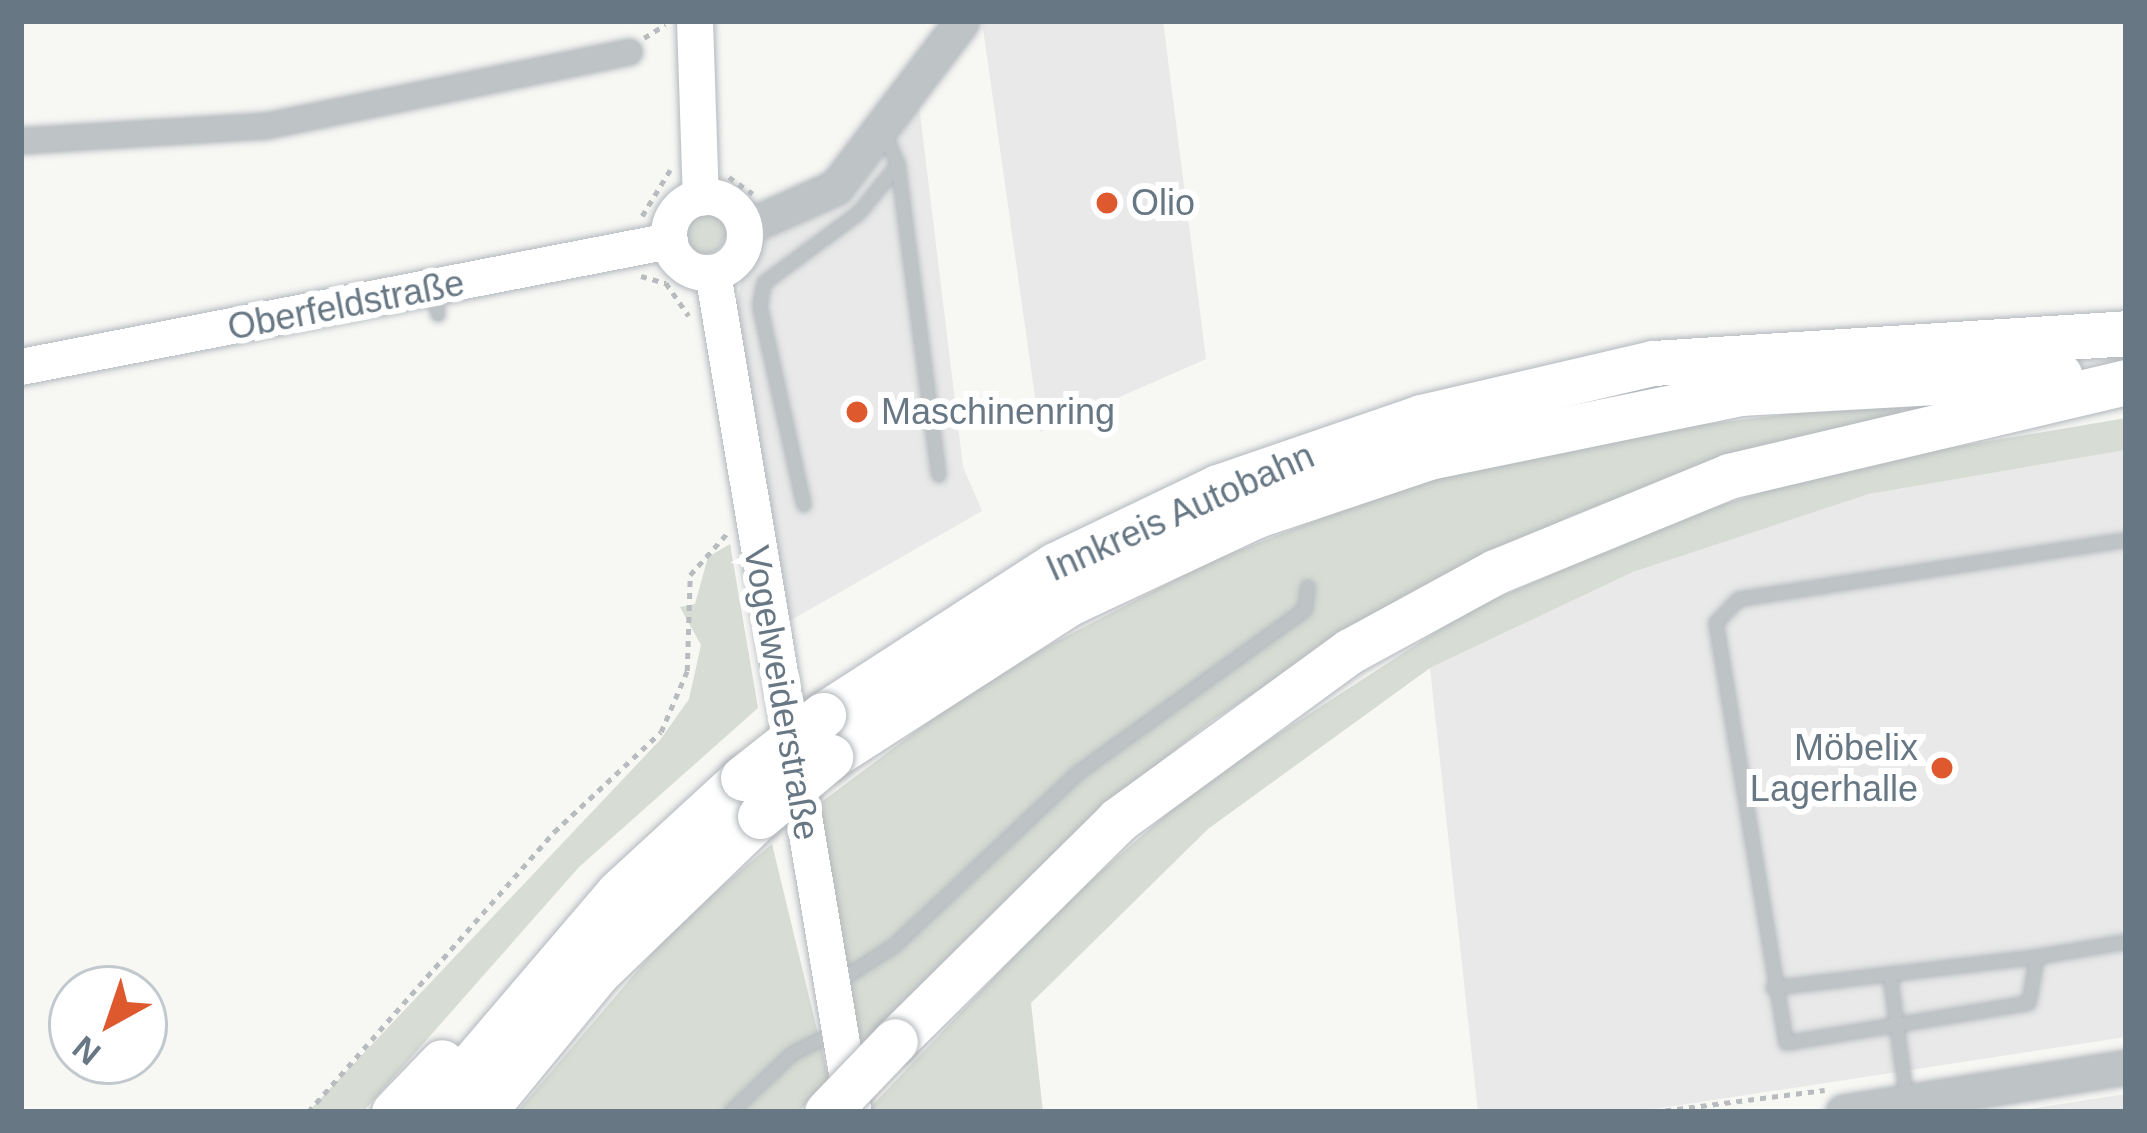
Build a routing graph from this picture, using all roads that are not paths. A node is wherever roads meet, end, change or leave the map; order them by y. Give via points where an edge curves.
1 (962, 21) edge
2 (686, 24) edge
3 (630, 52) road end
4 (884, 132) junction
5 (21, 141) edge
6 (898, 165) junction
7 (699, 181) junction
8 (744, 228) junction
9 (670, 241) junction
10 (712, 273) junction
11 (2126, 333) edge
12 (21, 367) edge
13 (2126, 378) edge
14 (939, 475) dead end
15 (804, 505) dead end
16 (2126, 540) edge
17 (1309, 586) dead end
18 (827, 736) junction
19 (751, 797) junction
20 (2126, 942) edge
21 (2037, 957) junction
22 (555, 960) junction
23 (1890, 974) junction
24 (832, 986) junction
25 (1773, 988) junction
26 (1898, 1023) junction
27 (840, 1032) junction
28 (2126, 1067) edge
29 (1908, 1102) junction
30 (394, 1112) edge
31 (431, 1112) edge
32 (483, 1112) edge
33 (731, 1112) edge
34 (827, 1112) edge
35 (853, 1112) edge
36 (1843, 1112) edge

1 - 4 street
2 - 7 main road
3 - 5 street via 266,126
4 - 6 lane
4 - 8 street via 816,202
6 - 14 lane
6 - 15 lane via 859,213 764,283 760,306
7 - 8 main road
7 - 9 main road
8 - 10 main road via 738,257
9 - 10 main road via 690,269
9 - 12 main road, Oberfeldstraße via 436,301
10 - 24 main road, Vogelweiderstraße
11 - 18 highway, Innkreis Autobahn via 1653,363 1420,416 1218,487 1055,565
13 - 18 highway, Innkreis Autobahn via 1740,393 1429,457 1257,515 1088,594
13 - 34 highway, bridge via 1730,476 1495,572 1350,651 1156,791
16 - 25 lane via 1724,607 1716,623
17 - 24 lane via 1305,610 1078,773 894,946
18 - 19 highway, Innkreis Autobahn, bridge
19 - 22 highway, Innkreis Autobahn
19 - 32 highway, Innkreis Autobahn
20 - 21 lane
21 - 23 lane
21 - 26 lane via 2029,1003
22 - 30 highway
22 - 31 highway, Innkreis Autobahn
23 - 25 lane
23 - 26 lane
24 - 27 main road, Vogelweiderstraße
25 - 26 lane via 1786,1042
26 - 29 lane
27 - 33 lane via 792,1054
27 - 35 main road, Vogelweiderstraße
28 - 29 street
29 - 36 street

